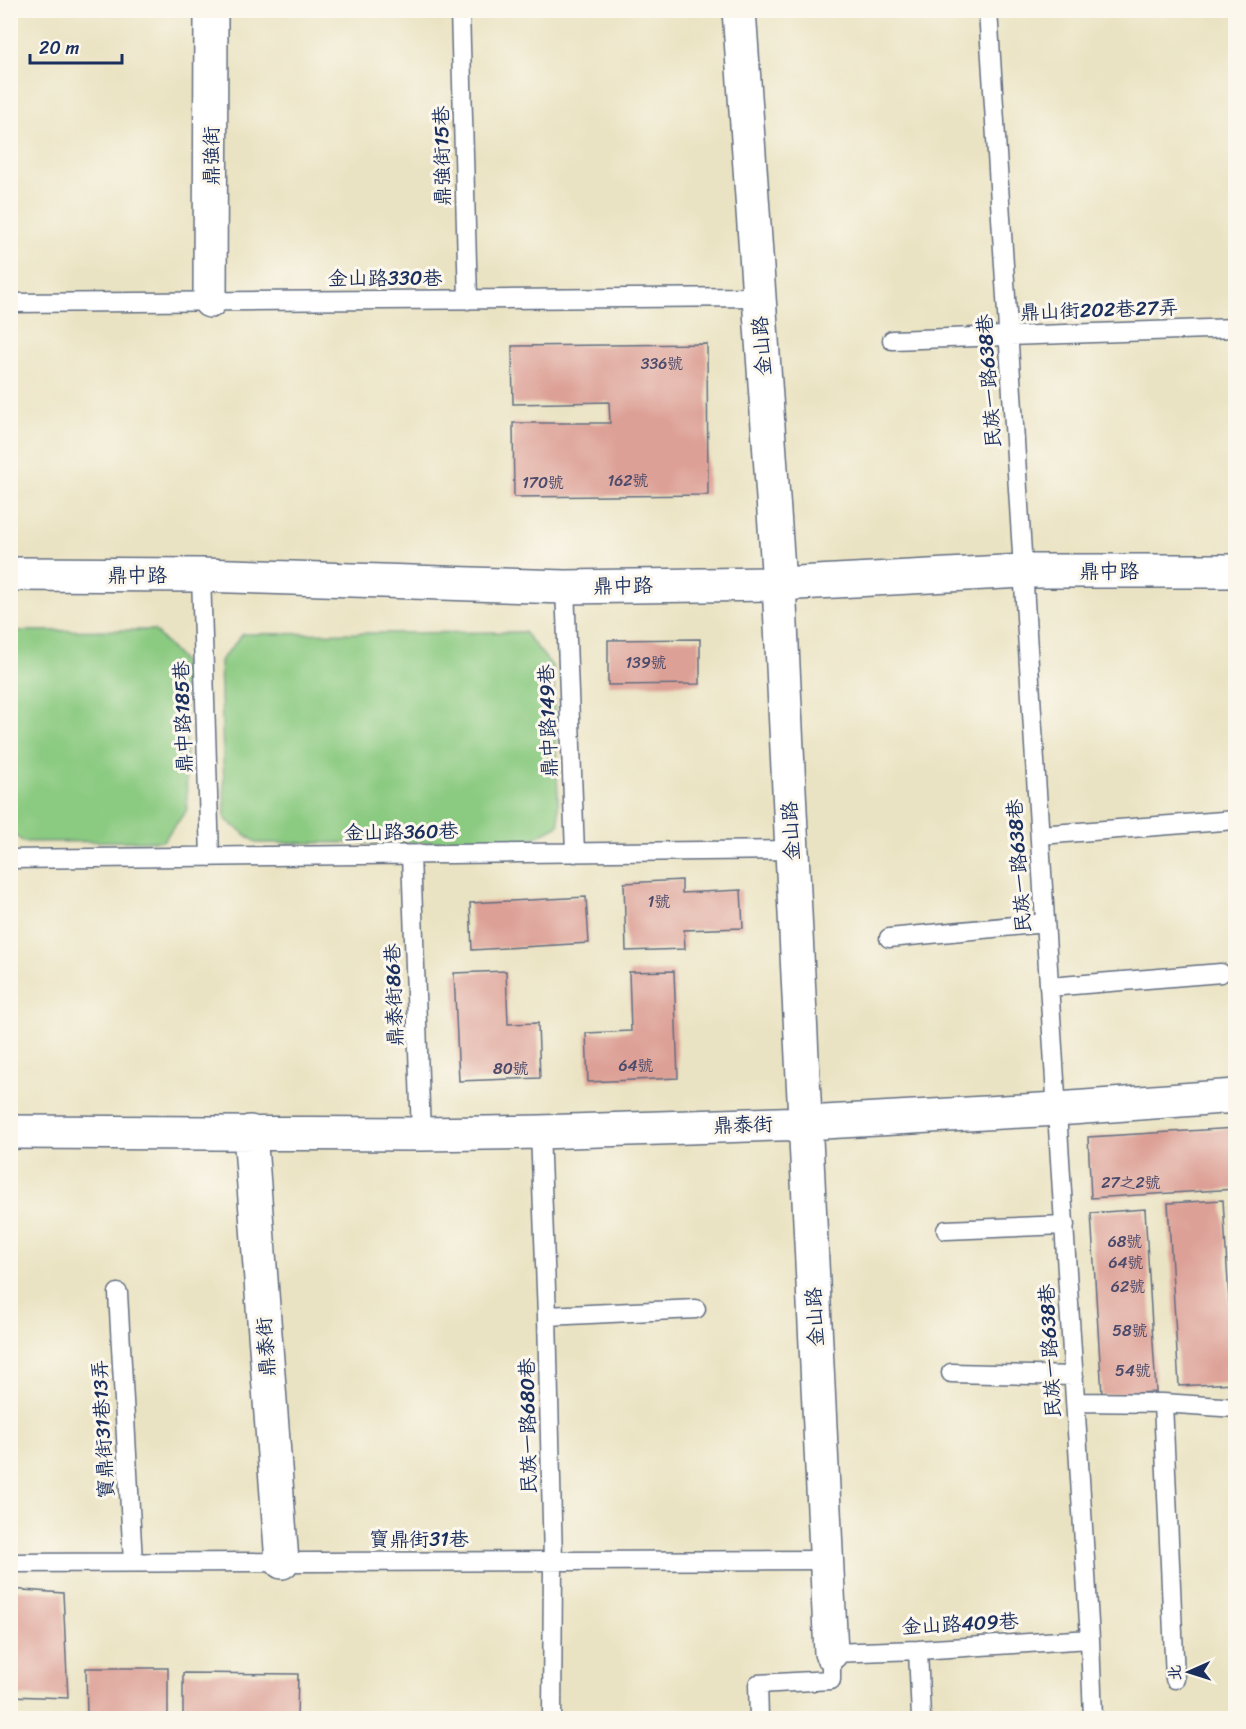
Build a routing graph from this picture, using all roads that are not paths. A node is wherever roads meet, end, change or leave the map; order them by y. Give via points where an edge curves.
1 (211, 10) edge
2 (460, 10) edge
3 (739, 10) edge
4 (988, 10) edge
5 (759, 297) junction
6 (468, 300) junction
7 (210, 302) junction
8 (10, 303) edge
9 (1236, 328) edge
10 (1008, 336) junction
11 (892, 340) dead end
12 (1023, 571) junction
13 (1236, 571) edge
14 (10, 574) edge
15 (201, 575) junction
16 (779, 584) junction
17 (565, 587) junction
18 (1236, 820) edge
19 (1040, 835) junction
20 (792, 850) junction
21 (575, 853) junction
22 (411, 855) junction
23 (210, 857) junction
24 (10, 860) edge
25 (1045, 923) junction
26 (889, 938) dead end
27 (1221, 973) dead end
28 (1049, 987) junction
29 (1236, 1096) edge
30 (1057, 1109) junction
31 (806, 1123) junction
32 (10, 1132) edge
33 (250, 1132) junction
34 (540, 1132) junction
35 (421, 1134) junction
36 (1065, 1225) junction
37 (945, 1230) dead end
38 (118, 1293) dead end
39 (696, 1309) dead end
40 (547, 1317) junction
41 (951, 1373) dead end
42 (1074, 1376) junction
43 (1076, 1402) junction
44 (1163, 1403) junction
45 (1236, 1408) edge
46 (827, 1560) junction
47 (554, 1561) junction
48 (133, 1562) junction
49 (282, 1562) junction
50 (10, 1563) edge
51 (1090, 1639) junction
52 (918, 1650) junction
53 (831, 1653) junction
54 (1175, 1679) dead end
55 (552, 1719) edge
56 (759, 1719) edge
57 (921, 1719) edge
58 (1093, 1719) edge

1 - 7 street, 鼎強街
2 - 6 lane, 鼎強街15巷
3 - 5 street, 金山路
4 - 10 lane, 民族一路638巷
5 - 6 lane, 金山路330巷
5 - 16 street, 金山路
6 - 7 lane, 金山路330巷
7 - 8 lane, 金山路330巷
9 - 10 lane, 鼎山街202巷27弄
10 - 11 lane, 鼎山街202巷27弄
10 - 12 lane, 民族一路638巷
12 - 13 street, 鼎中路
12 - 16 street, 鼎中路
12 - 19 lane, 民族一路638巷
14 - 15 street, 鼎中路
15 - 17 street, 鼎中路
15 - 23 lane, 鼎中路185巷
16 - 17 street, 鼎中路
16 - 20 street, 金山路
17 - 21 lane, 鼎中路149巷
18 - 19 lane
19 - 25 lane, 民族一路638巷
20 - 21 lane, 金山路360巷
20 - 31 street, 金山路
21 - 22 lane, 金山路360巷
22 - 23 lane, 金山路360巷
22 - 35 lane, 鼎泰街86巷
23 - 24 lane, 金山路360巷
25 - 26 lane
25 - 28 lane, 民族一路638巷
27 - 28 lane
28 - 30 lane, 民族一路638巷
29 - 30 street, 鼎泰街
30 - 31 street, 鼎泰街
30 - 36 lane, 民族一路638巷
31 - 34 street, 鼎泰街
31 - 46 street, 金山路
32 - 33 street, 鼎泰街
33 - 35 street, 鼎泰街
33 - 49 street, 鼎泰街
34 - 35 street, 鼎泰街
34 - 40 lane, 民族一路680巷
36 - 37 lane
36 - 42 lane, 民族一路638巷
38 - 48 lane, 寶鼎街31巷13弄
39 - 40 lane
40 - 47 lane, 民族一路680巷
41 - 42 lane
42 - 43 lane, 民族一路638巷
43 - 44 lane
43 - 51 lane, 民族一路638巷
44 - 45 lane
44 - 54 lane
46 - 47 lane, 寶鼎街31巷
46 - 53 street, 金山路
47 - 49 lane, 寶鼎街31巷
47 - 55 lane, 民族一路680巷
48 - 49 lane, 寶鼎街31巷
48 - 50 lane, 寶鼎街31巷
51 - 52 lane, 金山路409巷
51 - 58 lane, 民族一路638巷
52 - 53 lane, 金山路409巷
52 - 57 lane
53 - 56 lane via 831,1680 758,1684

